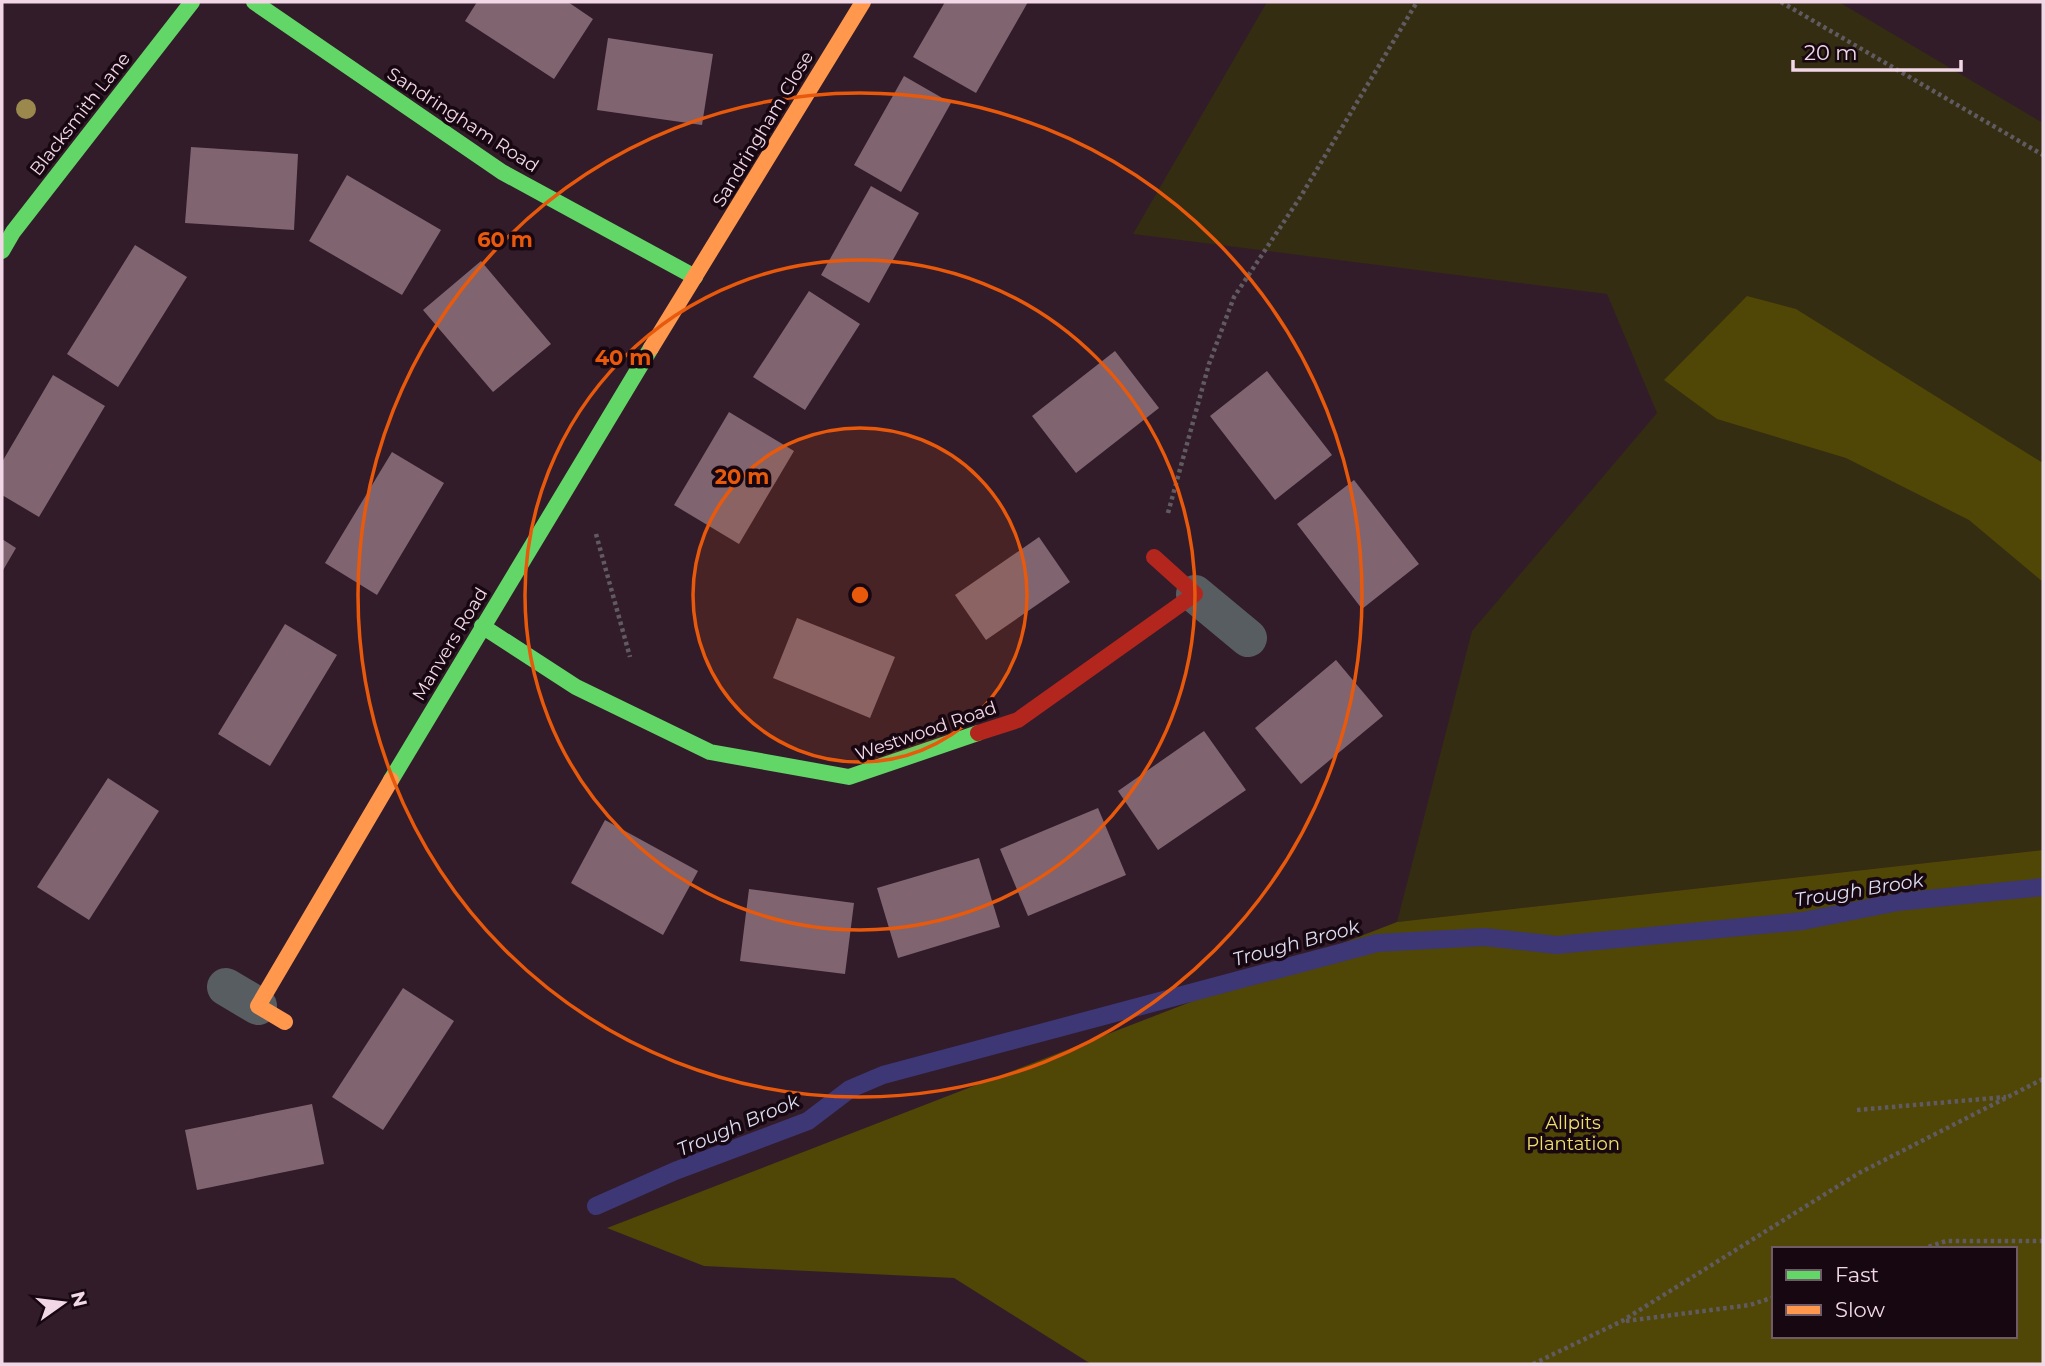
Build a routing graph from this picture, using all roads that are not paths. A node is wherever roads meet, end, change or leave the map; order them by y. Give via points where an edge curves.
1 (192, 2) edge
2 (254, 2) edge
3 (863, 2) edge
4 (5, 236) edge
5 (695, 277) junction
6 (1154, 557) road end
7 (1195, 594) junction
8 (482, 626) junction
9 (1248, 638) dead end
10 (256, 1005) dead end

1 - 4 street, Blacksmith Lane
2 - 5 street, Sandringham Road via 502,172
3 - 5 street, Sandringham Close
5 - 8 street, Manvers Road
6 - 7 street
7 - 8 street, Westwood Road via 1017,720 849,777 710,752 576,687
7 - 9 street
8 - 10 street, Manvers Road

